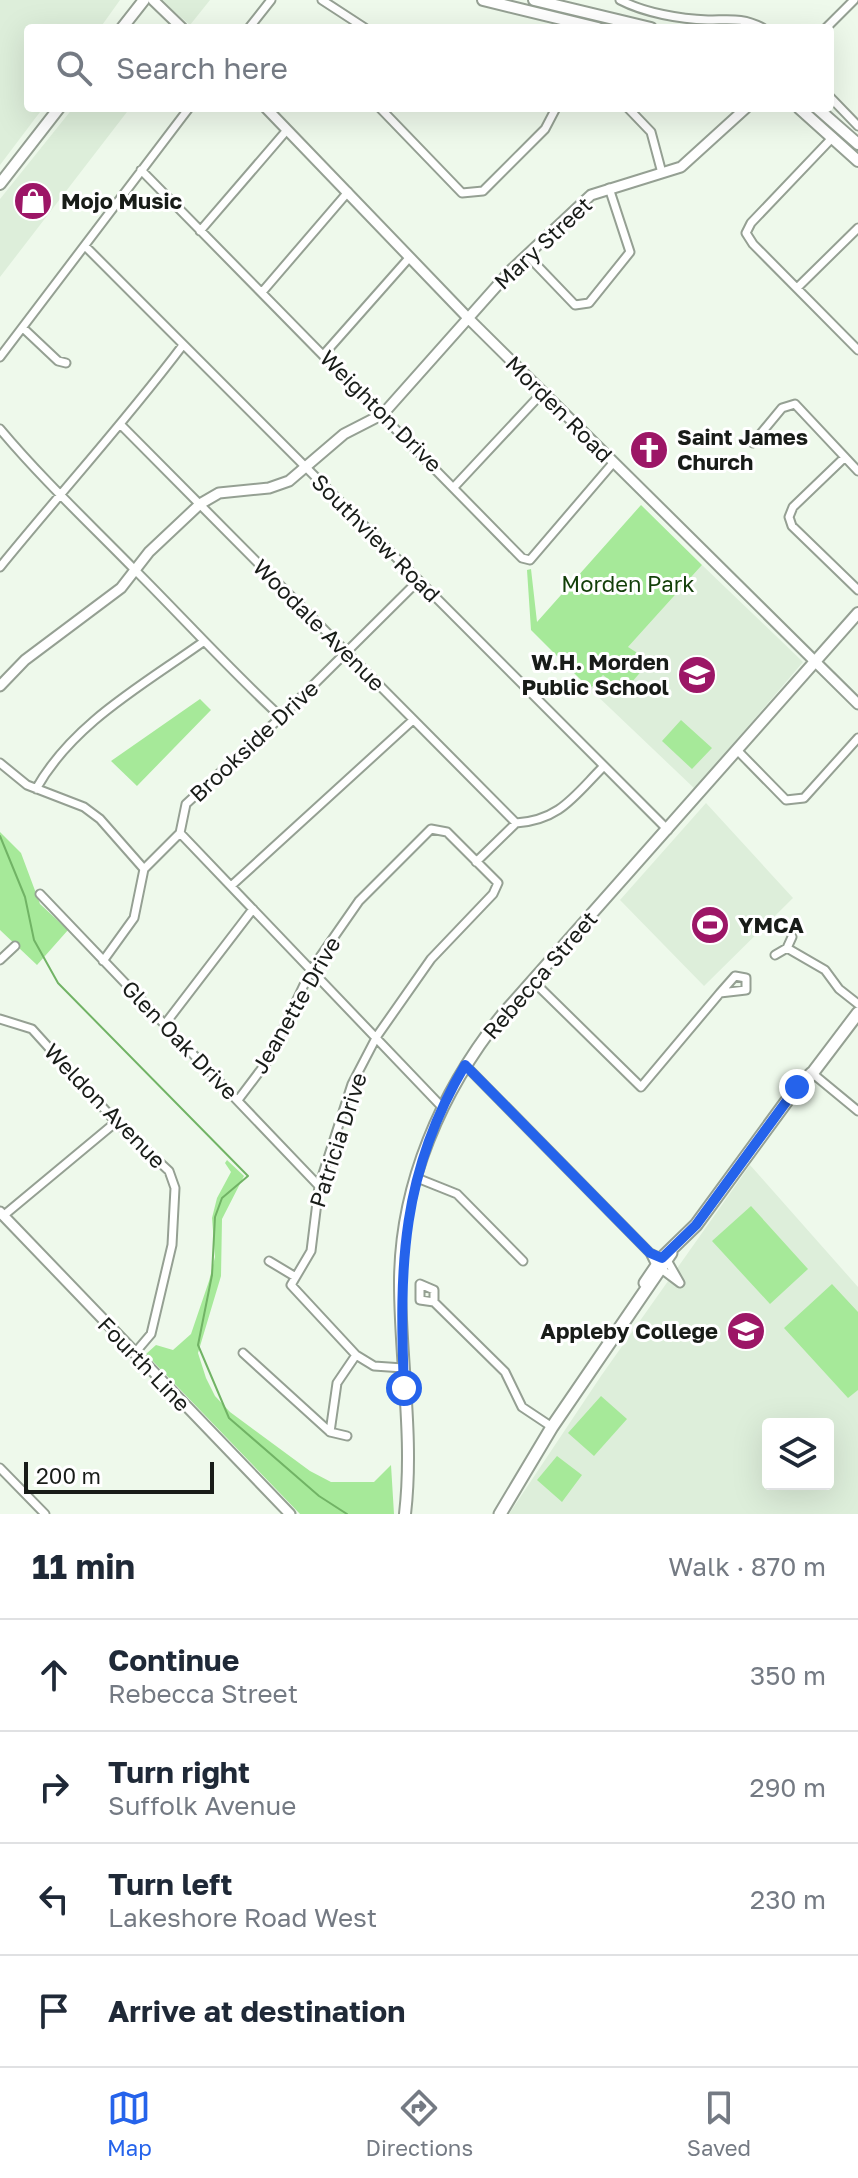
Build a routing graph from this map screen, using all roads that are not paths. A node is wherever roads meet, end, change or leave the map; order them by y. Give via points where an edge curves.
1 (144, 0) edge
2 (153, 0) edge
3 (271, 0) edge
4 (322, 0) edge
5 (483, 0) edge
6 (534, 0) edge
7 (620, 0) edge
8 (854, 0) edge
9 (125, 24) edge
10 (178, 24) edge
11 (252, 24) edge
12 (359, 24) edge
13 (582, 24) edge
14 (634, 24) edge
15 (754, 24) edge
16 (830, 24) edge
17 (834, 101) edge
18 (56, 112) edge
19 (186, 112) edge
20 (270, 112) edge
21 (384, 112) edge
22 (554, 112) edge
23 (635, 112) edge
24 (742, 112) edge
25 (804, 112) edge
26 (822, 112) edge
27 (858, 126) edge
28 (287, 130) junction
29 (833, 137) junction
30 (858, 144) edge
31 (858, 161) edge
32 (141, 170) junction
33 (662, 173) junction
34 (0, 184) edge
35 (609, 188) junction
36 (348, 192) junction
37 (858, 228) edge
38 (200, 231) junction
39 (85, 246) junction
40 (527, 255) junction
41 (409, 258) junction
42 (797, 288) junction
43 (263, 291) junction
44 (469, 319) junction
45 (23, 328) junction
46 (183, 345) junction
47 (857, 346) edge
48 (325, 353) junction
49 (0, 357) edge
50 (66, 363) dead end
51 (542, 393) junction
52 (383, 414) junction
53 (122, 426) junction
54 (0, 429) edge
55 (753, 443) dead end
56 (844, 458) junction
57 (613, 463) junction
58 (307, 469) junction
59 (858, 471) edge
60 (455, 486) junction
61 (60, 493) junction
62 (200, 504) junction
63 (0, 567) edge
64 (135, 570) junction
65 (418, 581) junction
66 (858, 590) edge
67 (858, 613) edge
68 (203, 642) junction
69 (346, 652) junction
70 (814, 661) junction
71 (0, 686) edge
72 (858, 704) edge
73 (281, 717) junction
74 (413, 720) junction
75 (858, 738) edge
76 (737, 750) junction
77 (0, 763) edge
78 (603, 767) junction
79 (36, 789) junction
80 (516, 823) junction
81 (668, 830) junction
82 (180, 833) junction
83 (476, 862) junction
84 (144, 869) junction
85 (231, 886) junction
86 (40, 894) dead end
87 (253, 909) junction
88 (792, 937) dead end
89 (15, 946) dead end
90 (787, 948) junction
91 (775, 955) dead end
92 (0, 960) edge
93 (103, 961) junction
94 (311, 970) junction
95 (533, 981) junction
96 (720, 993) dead end
97 (858, 1004) edge
98 (858, 1013) edge
99 (0, 1019) edge
100 (165, 1024) junction
101 (377, 1036) junction
102 (465, 1065) junction
103 (812, 1073) junction
104 (238, 1100) junction
105 (442, 1107) junction
106 (858, 1111) edge
107 (116, 1122) junction
108 (417, 1178) junction
109 (319, 1186) junction
110 (2, 1214) edge
111 (269, 1261) dead end
112 (523, 1261) dead end
113 (664, 1262) junction
114 (294, 1276) junction
115 (434, 1302) dead end
116 (243, 1353) dead end
117 (134, 1354) junction
118 (356, 1355) junction
119 (403, 1368) junction
120 (552, 1427) junction
121 (330, 1432) junction
122 (347, 1436) dead end
123 (0, 1468) edge
124 (42, 1513) edge
125 (290, 1514) edge
126 (405, 1514) edge
127 (500, 1514) edge

1 - 9 main road
2 - 10 street
3 - 11 street
4 - 12 street
5 - 13 main road
6 - 14 main road
7 - 15 street via 664,14
8 - 16 street
17 - 27 street
18 - 34 main road
19 - 32 street
20 - 28 street, Morden Road
21 - 22 street via 462,193 473,194 483,191 545,129
23 - 33 street via 651,132
24 - 33 street, Mary Street via 681,167
25 - 29 main road
26 - 30 main road
28 - 36 street, Morden Road
28 - 38 street
29 - 31 main road
29 - 42 street via 746,230 748,239
32 - 38 street, Weighton Drive
32 - 39 street
33 - 35 street, Mary Street
35 - 40 street, Mary Street via 570,212
35 - 40 street via 630,252 589,303 575,305
36 - 41 street, Morden Road
36 - 43 street
37 - 42 street
38 - 43 street, Weighton Drive
39 - 45 street
39 - 46 street, Southview Road
40 - 44 street, Mary Street
41 - 44 street, Morden Road
41 - 48 street
42 - 47 street
43 - 48 street, Weighton Drive
44 - 51 street, Morden Road
44 - 52 street, Mary Street
45 - 49 street
45 - 50 street
46 - 53 street
46 - 58 street, Southview Road
48 - 52 street, Weighton Drive
51 - 57 street, Morden Road
51 - 60 street
52 - 58 street via 344,434
52 - 60 street, Weighton Drive
53 - 61 street
53 - 62 street, Woodale Avenue
54 - 61 street
55 - 56 street via 782,408 795,404
56 - 59 street
56 - 66 street via 789,517 792,526
57 - 60 street, Weighton Drive via 530,560 514,550
57 - 70 street, Morden Road
58 - 62 street via 269,488 227,491
58 - 65 street, Southview Road
61 - 63 street
61 - 64 street
62 - 64 street
62 - 69 street, Woodale Avenue
64 - 68 street
64 - 71 street via 121,588 25,660
65 - 69 street, Brookside Drive
65 - 78 street, Southview Road
67 - 70 main road, Rebecca Street
68 - 73 street
68 - 79 street via 79,732 49,765
69 - 73 street, Brookside Drive
69 - 74 street, Woodale Avenue
70 - 72 street, Morden Road
70 - 76 main road, Rebecca Street
73 - 82 street, Brookside Drive via 186,804
74 - 80 street, Woodale Avenue
74 - 85 street
75 - 76 street via 797,801 786,800
76 - 81 main road, Rebecca Street
77 - 79 street
78 - 80 street via 558,812 541,821
78 - 81 street, Southview Road
79 - 84 street via 84,807
80 - 83 street
81 - 95 main road, Rebecca Street
82 - 84 street, Brookside Drive
82 - 85 street
83 - 94 street, Jeanette Drive via 447,832 431,829 359,901
83 - 101 street, Patricia Drive via 498,883 493,894 431,959
84 - 93 street via 134,918
85 - 87 street
86 - 93 street, Glen Oak Drive
87 - 94 street
87 - 100 street
88 - 90 street
89 - 92 street
90 - 91 street
90 - 97 street via 825,970
93 - 100 street, Glen Oak Drive
94 - 101 street
94 - 104 street, Jeanette Drive via 269,1059
95 - 96 street via 641,1087
95 - 102 main road, Rebecca Street
98 - 103 main road
99 - 107 street, Weldon Avenue via 32,1029
100 - 104 street, Glen Oak Drive
101 - 105 street
101 - 109 street, Patricia Drive via 352,1084
102 - 105 main road, Rebecca Street
102 - 113 street
103 - 106 street
103 - 113 main road
104 - 109 street, Glen Oak Drive
105 - 108 main road, Rebecca Street
107 - 110 street
107 - 117 street, Weldon Avenue via 169,1171 175,1188 172,1245 159,1310 151,1334
108 - 112 street via 457,1194
108 - 119 main road, Rebecca Street via 404,1231 400,1280
109 - 114 street, Patricia Drive via 311,1251
110 - 117 street, Fourth Line
111 - 114 street
113 - 120 main road
114 - 118 street via 291,1285
115 - 120 street via 505,1372 522,1407
116 - 121 street
117 - 125 street, Fourth Line
118 - 119 street via 374,1366
118 - 121 street via 337,1383
119 - 126 main road, Rebecca Street
120 - 127 main road
121 - 122 street
123 - 124 street

